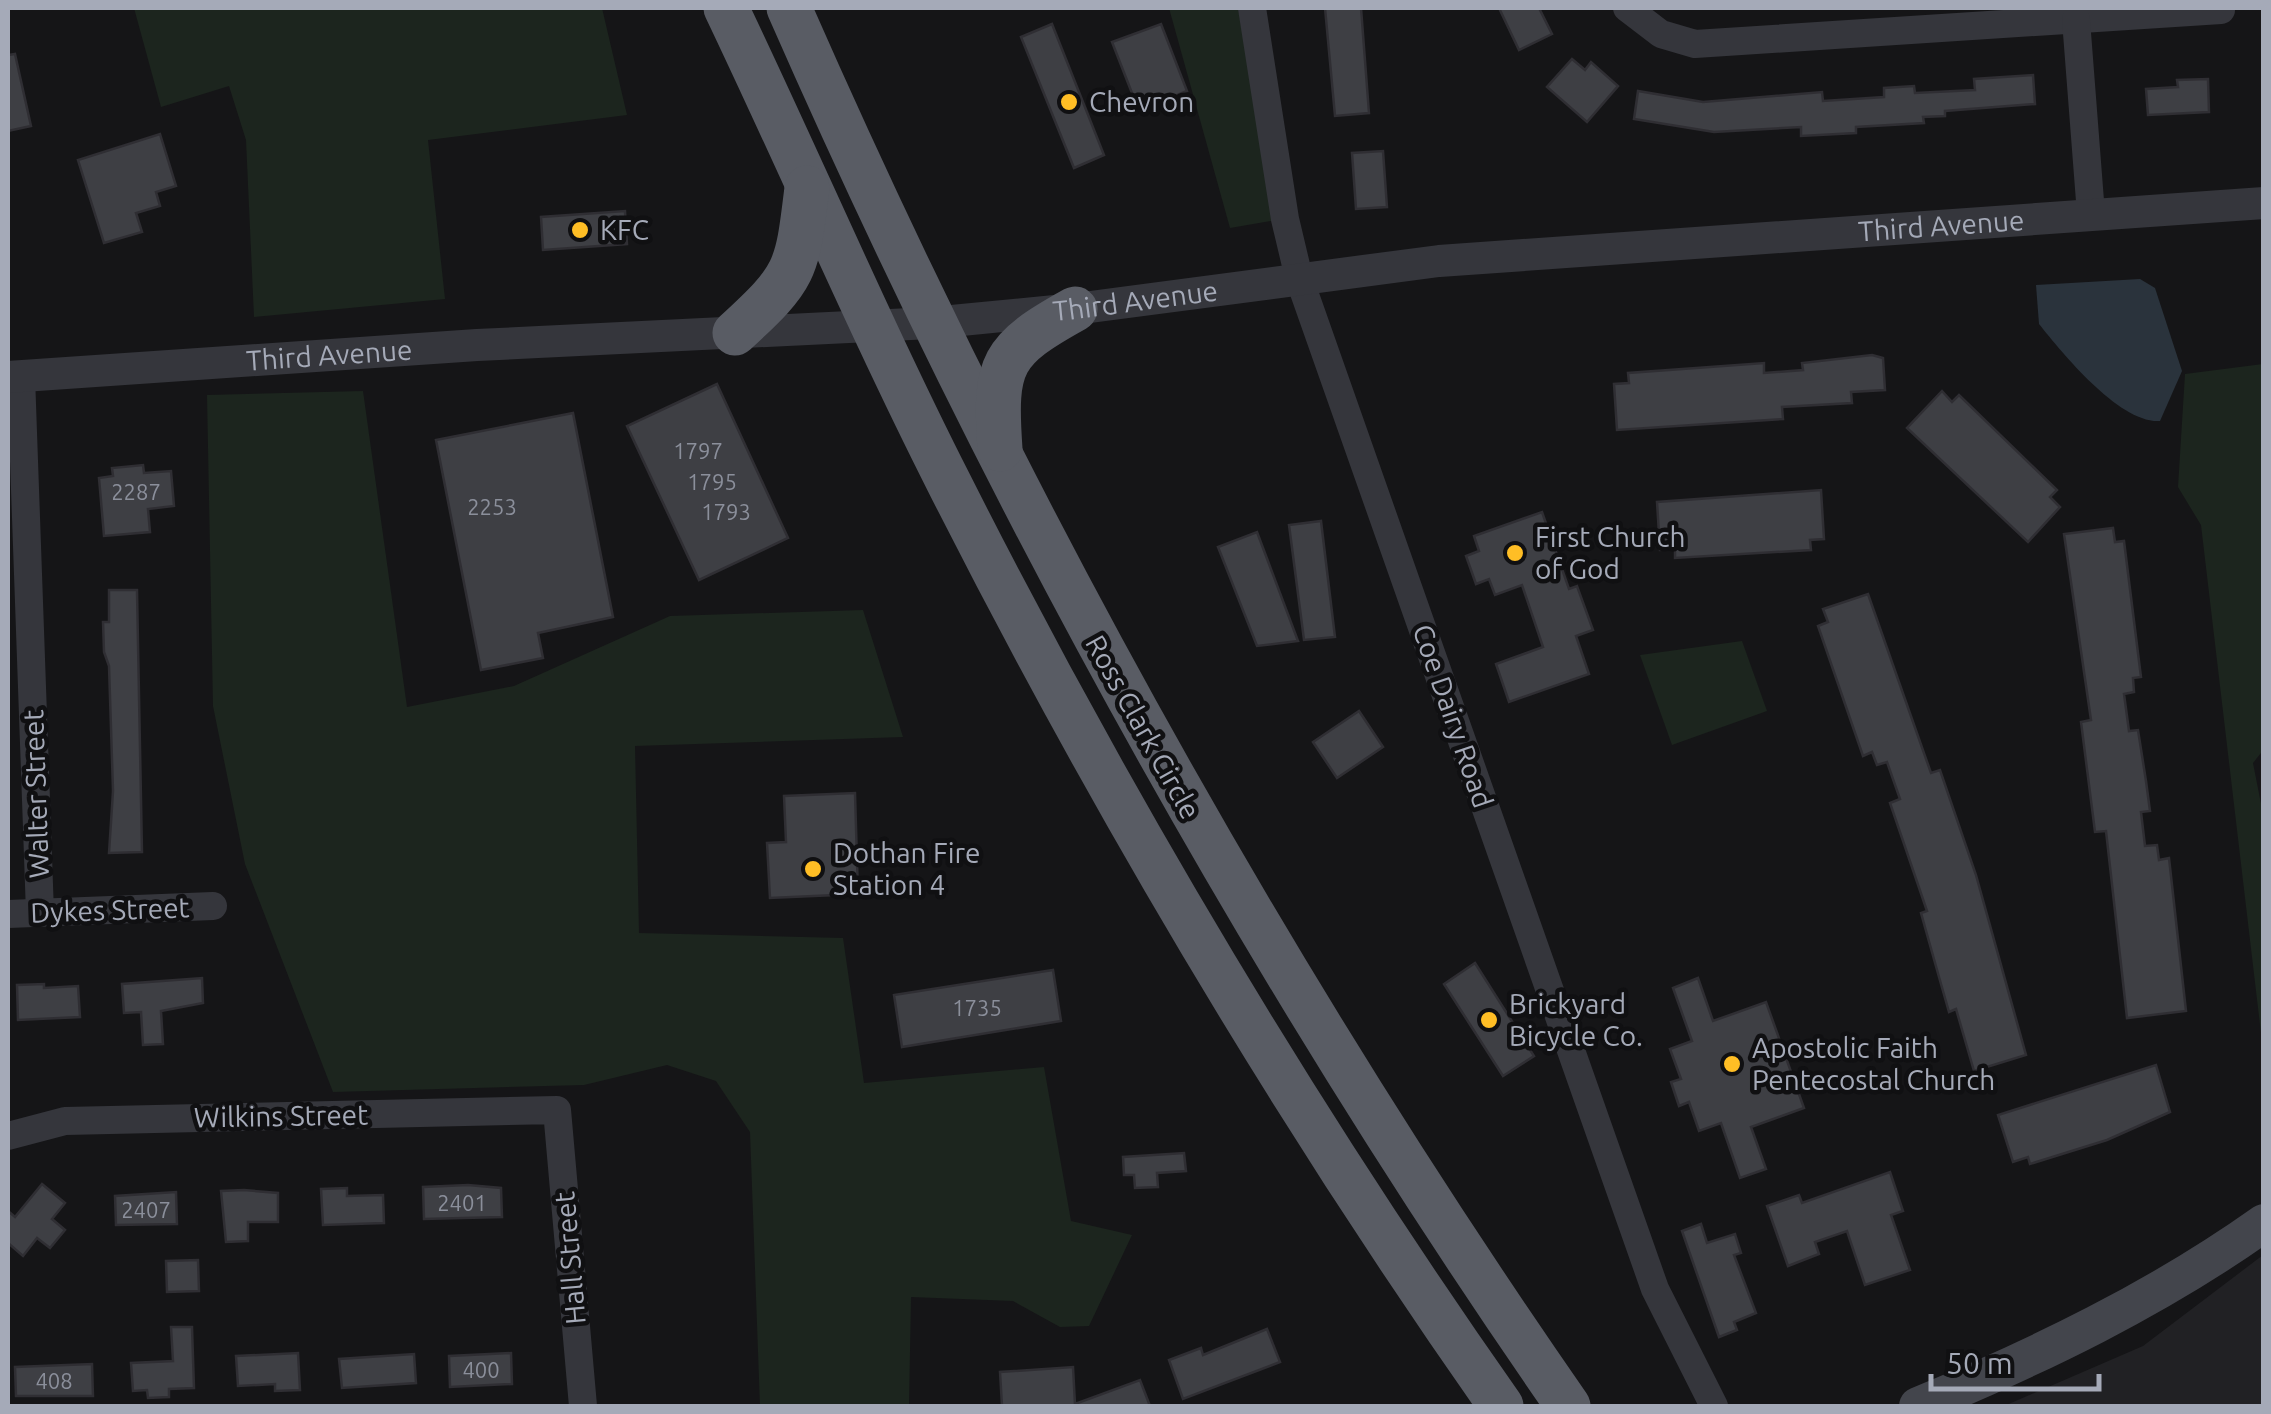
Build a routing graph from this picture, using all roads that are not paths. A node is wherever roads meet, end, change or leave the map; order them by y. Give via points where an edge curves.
1 (726, 8) edge
2 (789, 8) edge
3 (1252, 8) edge
4 (1626, 8) edge
5 (2221, 10) dead end
6 (2076, 20) junction
7 (807, 188) junction
8 (2264, 203) edge
9 (2091, 214) junction
10 (1300, 278) junction
11 (1075, 310) junction
12 (931, 323) junction
13 (871, 326) junction
14 (735, 333) junction
15 (14, 377) edge
16 (1001, 461) junction
17 (1205, 838) junction
18 (1155, 864) junction
19 (212, 906) dead end
20 (40, 913) junction
21 (8, 914) edge
22 (557, 1110) joint
23 (8, 1136) edge
24 (2264, 1222) edge
25 (1492, 1399) edge
26 (583, 1406) edge
27 (1568, 1406) edge
28 (1714, 1406) edge
29 (1918, 1406) edge

1 - 7 highway, Ross Clark Circle
2 - 12 highway, Ross Clark Circle
3 - 10 street, Coe Dairy Road
4 - 6 street via 1661,34 1695,44
5 - 6 street
6 - 9 street
7 - 13 highway, Ross Clark Circle
7 - 14 highway via 794,270
8 - 9 street, Third Avenue
9 - 10 street, Third Avenue via 1439,261
10 - 11 street, Third Avenue
10 - 28 street, Coe Dairy Road via 1655,1289
11 - 12 street, Third Avenue
11 - 16 highway via 1022,338 1004,366 997,404
12 - 13 street, Third Avenue
12 - 16 highway, Ross Clark Circle
13 - 14 street, Third Avenue
13 - 18 highway, Ross Clark Circle via 1050,676
14 - 15 street, Third Avenue
15 - 20 street, Walter Street
16 - 17 highway, Ross Clark Circle
17 - 18 highway
17 - 27 highway, Ross Clark Circle via 1354,1082
18 - 25 highway, Ross Clark Circle
19 - 20 street, Dykes Street
20 - 21 street, Dykes Street
22 - 23 street, Wilkins Street via 65,1121
22 - 26 street, Hall Street
24 - 29 main road via 2167,1288

